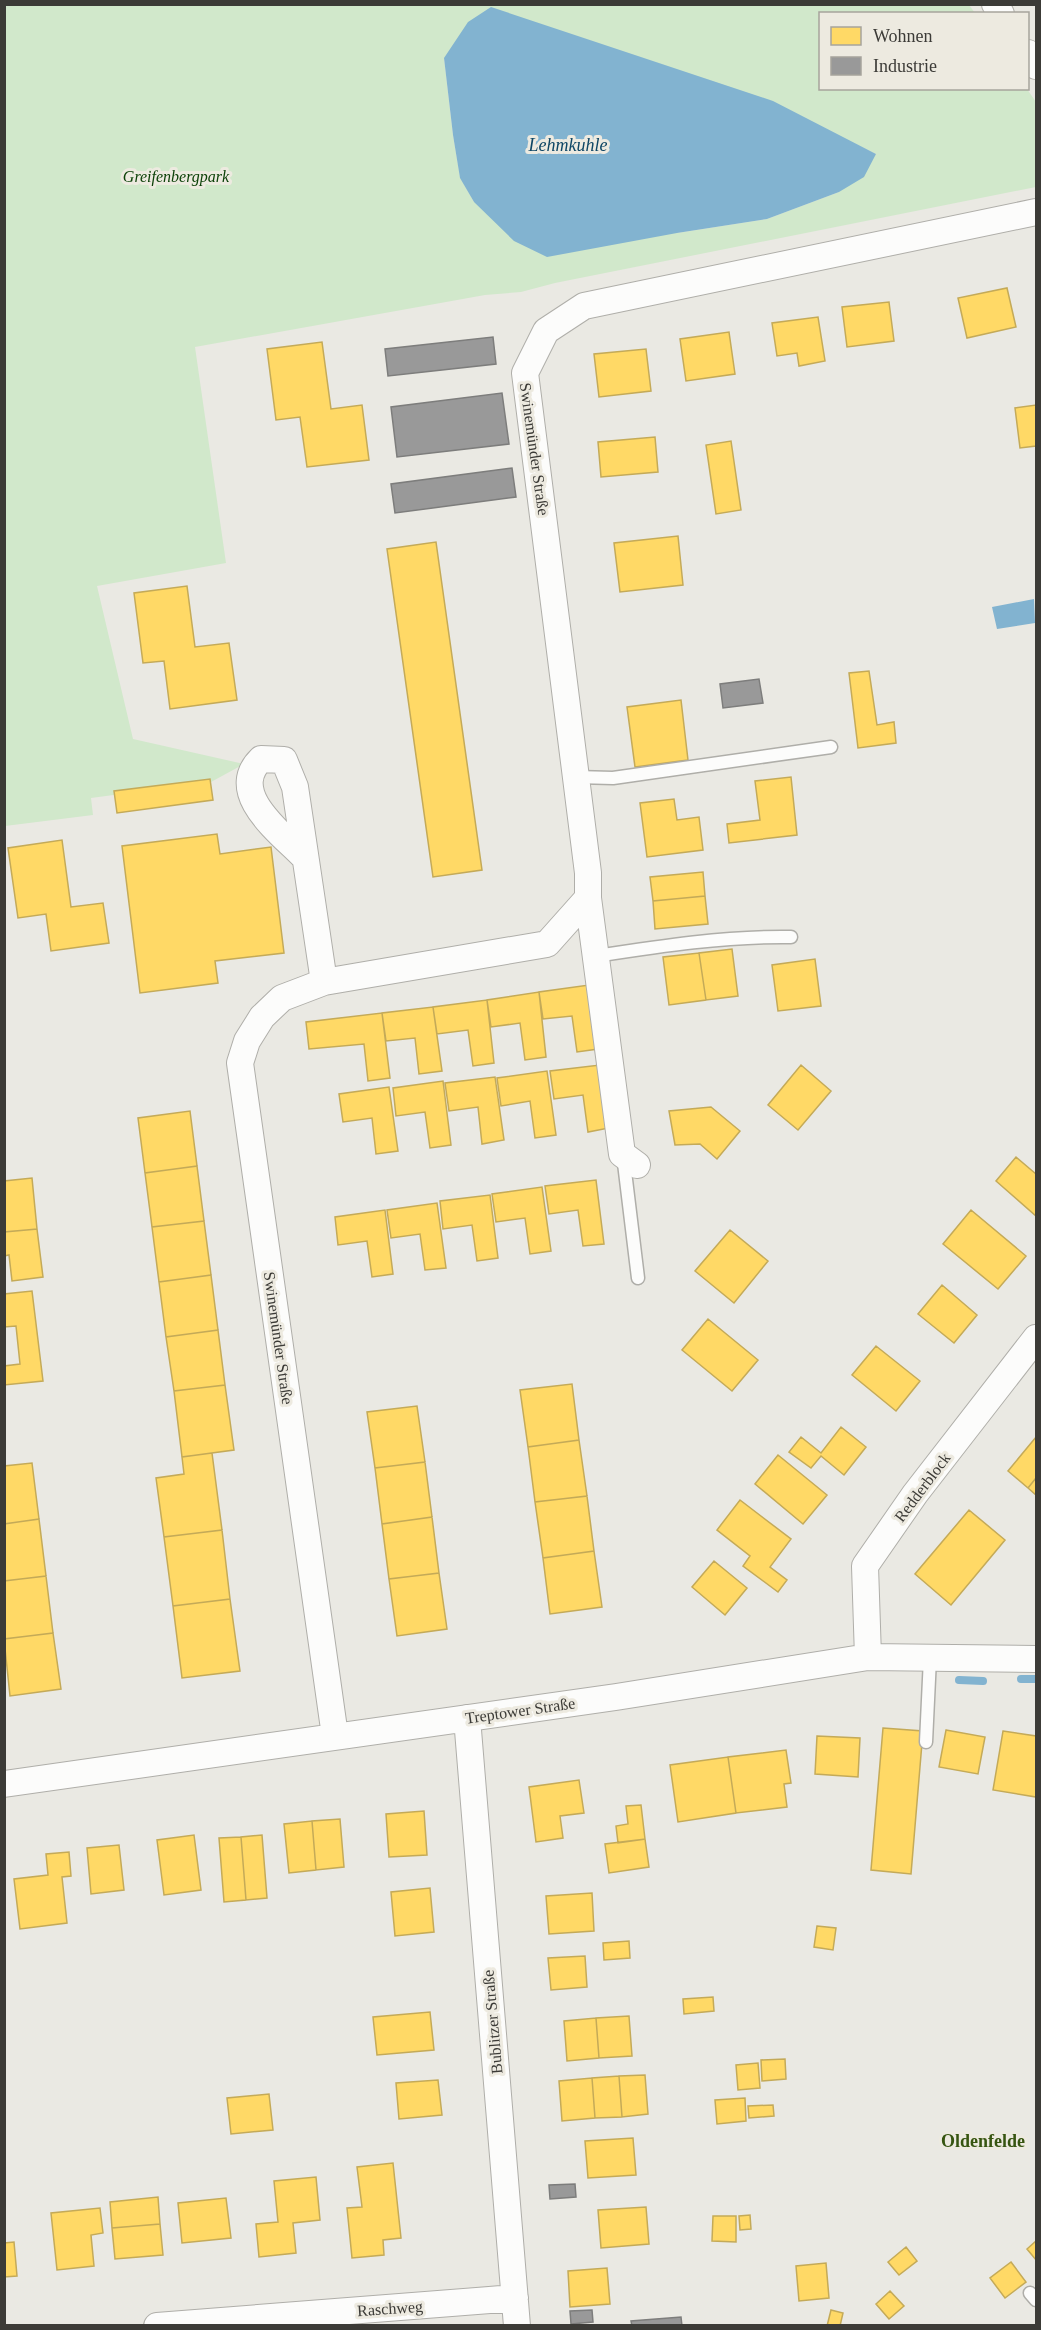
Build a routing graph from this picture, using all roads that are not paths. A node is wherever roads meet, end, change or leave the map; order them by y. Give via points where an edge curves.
1 (1036, 212) edge
2 (831, 747) dead end
3 (576, 777) junction
4 (304, 857) dead end
5 (588, 898) junction
6 (791, 937) dead end
7 (596, 956) junction
8 (324, 982) junction
9 (630, 1159) joint
10 (638, 1278) dead end
11 (1036, 1338) edge
12 (868, 1657) junction
13 (930, 1658) junction
14 (1036, 1659) edge
15 (467, 1718) junction
16 (334, 1736) junction
17 (926, 1742) dead end
18 (4, 1784) edge
19 (515, 2298) junction
20 (157, 2325) edge
21 (517, 2325) edge

1 - 3 street, Swinemünder Straße via 584,306 546,331 525,373
2 - 3 lane via 613,778
3 - 5 street, Swinemünder Straße
4 - 8 street
5 - 7 street, Swinemünder Straße
5 - 8 street, Swinemünder Straße via 547,944
6 - 7 lane via 734,938
7 - 9 street, Swinemünder Straße
8 - 16 street, Swinemünder Straße via 282,998 262,1017 247,1041 240,1063
9 - 10 lane
11 - 12 street, Redderblock via 915,1494 865,1566
12 - 13 street, Treptower Straße
12 - 15 street, Treptower Straße
13 - 14 street, Treptower Straße
13 - 17 lane
15 - 16 street, Treptower Straße
15 - 19 street, Bublitzer Straße
16 - 18 street, Treptower Straße
19 - 20 street, Raschweg
19 - 21 street, Bublitzer Straße

